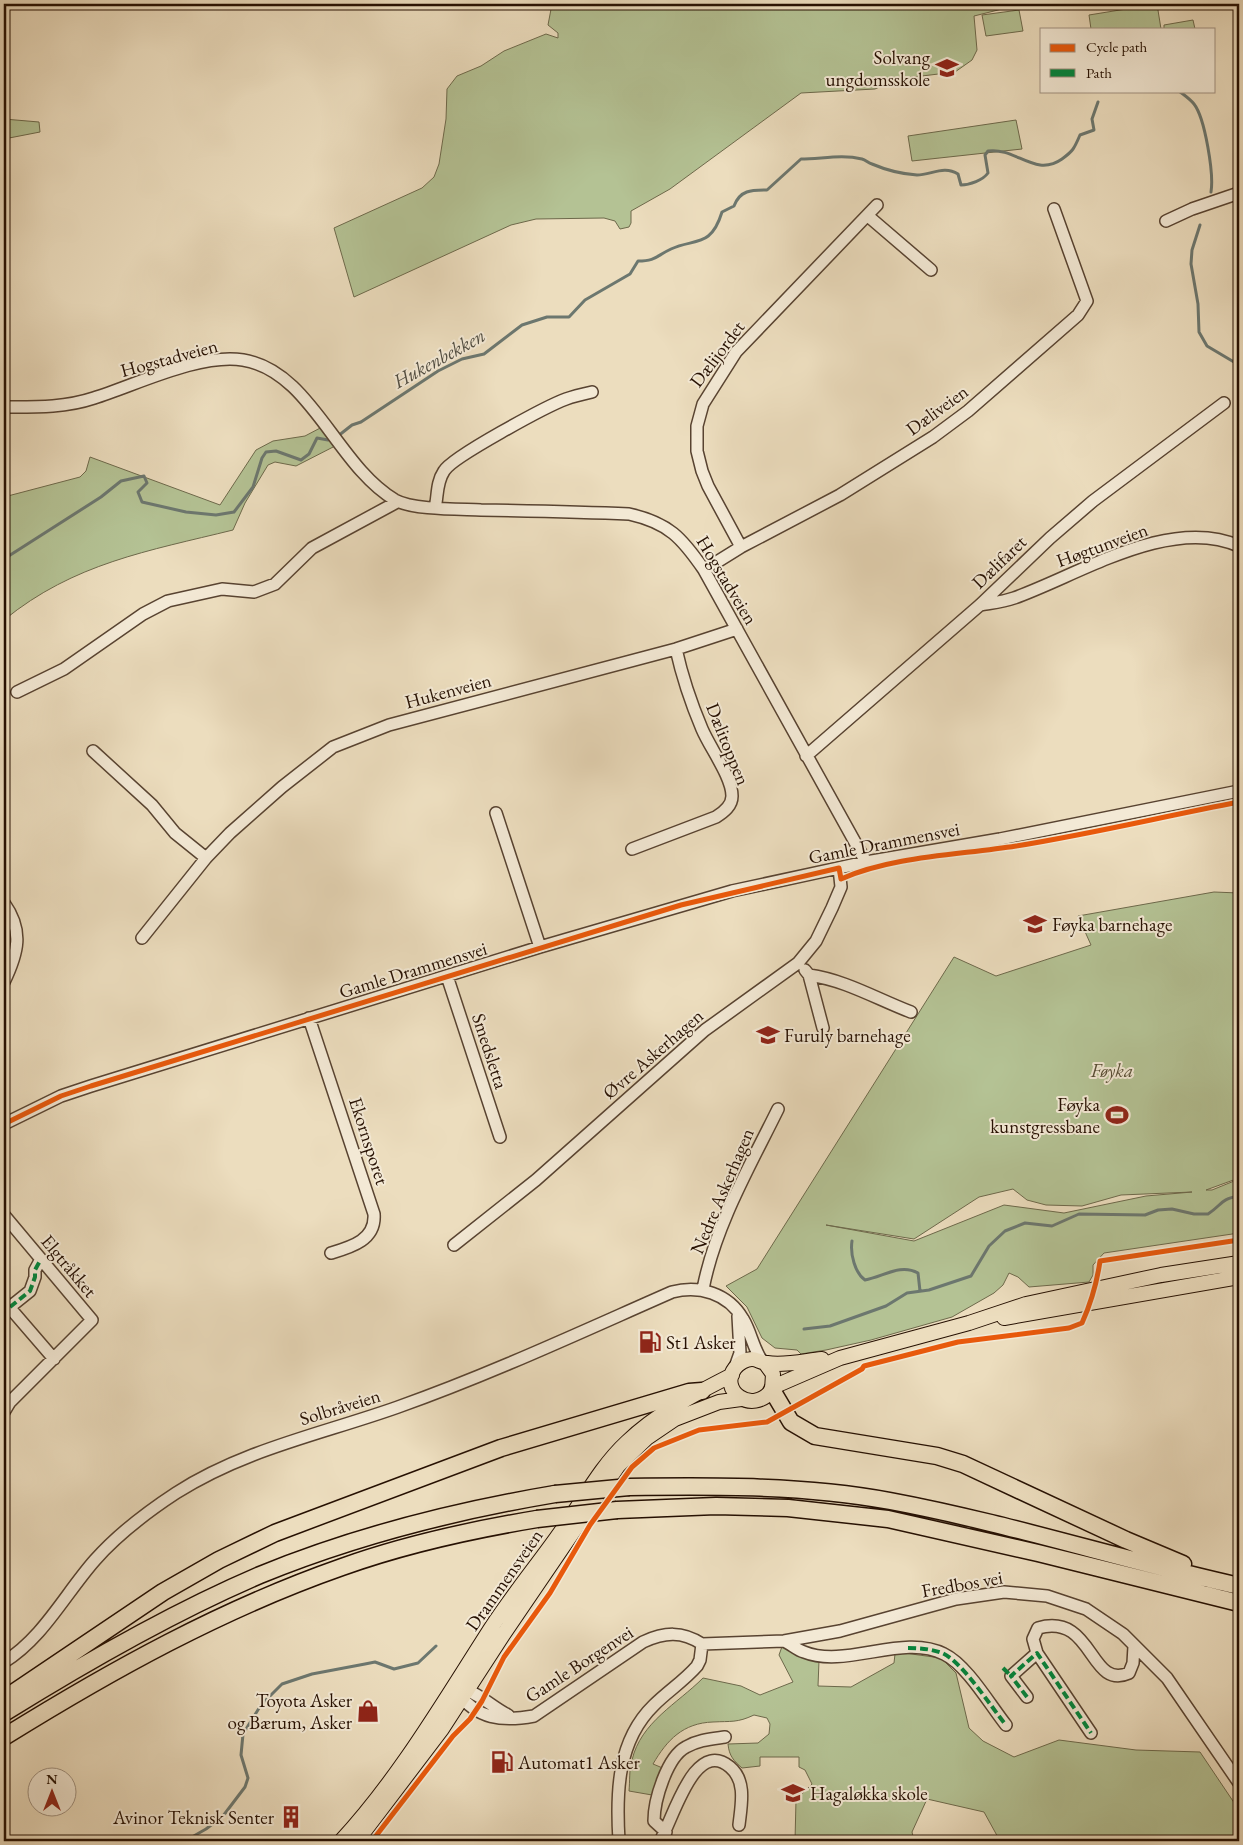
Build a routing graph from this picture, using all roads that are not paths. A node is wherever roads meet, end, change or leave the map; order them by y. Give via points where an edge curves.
1 (1239, 193) edge
2 (877, 205) dead end
3 (1054, 209) dead end
4 (868, 216) junction
5 (1166, 221) dead end
6 (931, 270) dead end
7 (592, 392) dead end
8 (1224, 403) dead end
9 (4, 407) edge
10 (397, 502) junction
11 (435, 508) junction
12 (1239, 546) edge
13 (741, 547) junction
14 (704, 570) junction
15 (980, 605) junction
16 (737, 630) junction
17 (676, 649) junction
18 (17, 692) dead end
19 (93, 751) dead end
20 (806, 756) junction
21 (1239, 791) edge
22 (496, 813) dead end
23 (632, 850) dead end
24 (206, 858) junction
25 (866, 862) junction
26 (839, 868) junction
27 (4, 903) edge
28 (142, 938) dead end
29 (540, 947) junction
30 (798, 963) junction
31 (809, 975) junction
32 (447, 976) junction
33 (4, 982) edge
34 (911, 1012) dead end
35 (309, 1018) junction
36 (823, 1028) dead end
37 (778, 1109) dead end
38 (4, 1124) edge
39 (500, 1137) dead end
40 (4, 1214) edge
41 (454, 1245) dead end
42 (331, 1253) dead end
43 (41, 1259) junction
44 (1239, 1263) edge
45 (1239, 1277) edge
46 (703, 1289) junction
47 (7, 1304) edge
48 (737, 1312) junction
49 (969, 1323) junction
50 (840, 1358) junction
51 (54, 1359) junction
52 (764, 1362) junction
53 (733, 1371) junction
54 (702, 1391) junction
55 (775, 1394) junction
56 (741, 1399) junction
57 (4, 1412) edge
58 (1237, 1586) edge
59 (1239, 1603) edge
60 (784, 1641) junction
61 (702, 1644) junction
62 (1134, 1646) junction
63 (1037, 1652) junction
64 (4, 1662) edge
65 (462, 1692) junction
66 (1027, 1697) dead end
67 (4, 1699) edge
68 (4, 1713) edge
69 (1006, 1725) dead end
70 (1091, 1733) dead end
71 (4, 1737) edge
72 (725, 1737) dead end
73 (1239, 1782) edge
74 (739, 1825) dead end
75 (663, 1836) edge
76 (341, 1841) edge
77 (356, 1841) edge
78 (619, 1841) edge

1 - 5 street
2 - 4 street, Dælijordet
3 - 13 street, Dæliveien via 1087,301 1078,315 968,411 933,437 840,495
4 - 6 street
4 - 13 street, Dælijordet via 736,352 703,404 697,426 697,451 702,471
7 - 11 street via 566,399 531,416 455,460 444,470 438,483
8 - 15 street, Dælifaret via 1093,501
9 - 10 street, Hogstadveien via 51,407 92,399 148,378 215,360 242,360 266,366 282,376 310,405 361,474
10 - 11 street, Hogstadveien
10 - 18 street via 312,548 275,584 262,590 222,589 168,601 64,669
11 - 14 street, Hogstadveien via 629,514 648,518 662,524 687,544
12 - 15 street, Høgtunveien via 1224,539 1209,538 1179,538 1148,544 1012,599
13 - 14 street, Dæliveien
14 - 16 street, Hogstadveien
15 - 20 street, Dælifaret
16 - 17 street, Hukenveien
16 - 20 street, Hogstadveien
17 - 23 street, Dælitoppen via 697,718 730,786 731,801 727,809 716,817
17 - 24 street, Hukenveien via 389,724 355,737 333,747 309,765
19 - 24 street via 152,805 175,833
20 - 25 street, Hogstadveien
21 - 25 street, Gamle Drammensvei
22 - 29 street
24 - 28 street, Hukenveien
25 - 26 street, Gamle Drammensvei
26 - 29 street, Gamle Drammensvei via 724,893
26 - 30 street, Øvre Askerhagen via 841,887 832,908 816,940
27 - 33 street via 15,920 17,938 12,964
29 - 32 street, Gamle Drammensvei
30 - 31 street
30 - 41 street, Øvre Askerhagen via 705,1030 536,1180
31 - 34 street via 849,984
31 - 36 street
32 - 35 street, Gamle Drammensvei
32 - 39 street, Smedsletta
35 - 38 street, Gamle Drammensvei via 84,1088
35 - 42 street, Ekornsporet via 374,1214 370,1233 362,1241
37 - 46 street, Nedre Askerhagen via 733,1204
40 - 43 street, Elgtråkket
43 - 47 street via 30,1291
43 - 51 street, Elgtråkket via 92,1320
44 - 49 main road via 1060,1295
45 - 49 main road
46 - 48 street via 718,1295
46 - 64 street, Solbråveien via 672,1292 491,1372 397,1408 292,1439 207,1475 169,1498 112,1542 28,1643
47 - 51 street
48 - 52 street via 743,1318 754,1350
48 - 53 street via 740,1353
49 - 50 main road
50 - 52 main road
50 - 55 main road
51 - 57 street, Elgtråkket
52 - 53 main road via 743,1361
52 - 55 main road via 773,1374
53 - 54 main road, Drammensveien
53 - 56 main road via 732,1388
54 - 65 main road, Drammensveien via 642,1428 606,1465 497,1620
54 - 67 highway via 689,1392 500,1448 275,1533 164,1592
55 - 56 main road via 762,1400
55 - 58 highway via 791,1422 815,1436 937,1456 963,1464 1126,1540
56 - 65 main road, Drammensveien via 719,1402 675,1419 647,1438 618,1466
58 - 68 highway, bridge via 889,1501 789,1490 629,1487 556,1494 415,1523 337,1547 260,1576 130,1638
59 - 71 highway, bridge via 888,1519 788,1508 716,1506 617,1510 537,1519 466,1532 343,1566 265,1596 154,1648
60 - 61 street, Fredbos vei
60 - 62 street, Fredbos vei via 840,1630 956,1599 1004,1592 1047,1596 1086,1608 1123,1634
60 - 69 street via 805,1653 824,1656 908,1648 926,1648 944,1654 963,1670
61 - 65 street, Gamle Borgenvei via 680,1634 656,1636 534,1716 490,1717 475,1712
61 - 78 street via 697,1666 653,1705 630,1737 619,1781
62 - 63 street via 1129,1673 1119,1677 1099,1666 1076,1635 1050,1624 1038,1628 1033,1639
62 - 73 street, Fredbos vei via 1167,1678
63 - 66 street via 1007,1672
63 - 70 street
65 - 76 main road, Drammensveien via 433,1722 370,1808
65 - 77 main road, Drammensveien
72 - 75 street via 700,1740 684,1747 669,1767 654,1809 654,1821
74 - 75 street via 742,1798 738,1776 722,1762 712,1760 700,1764 690,1778

